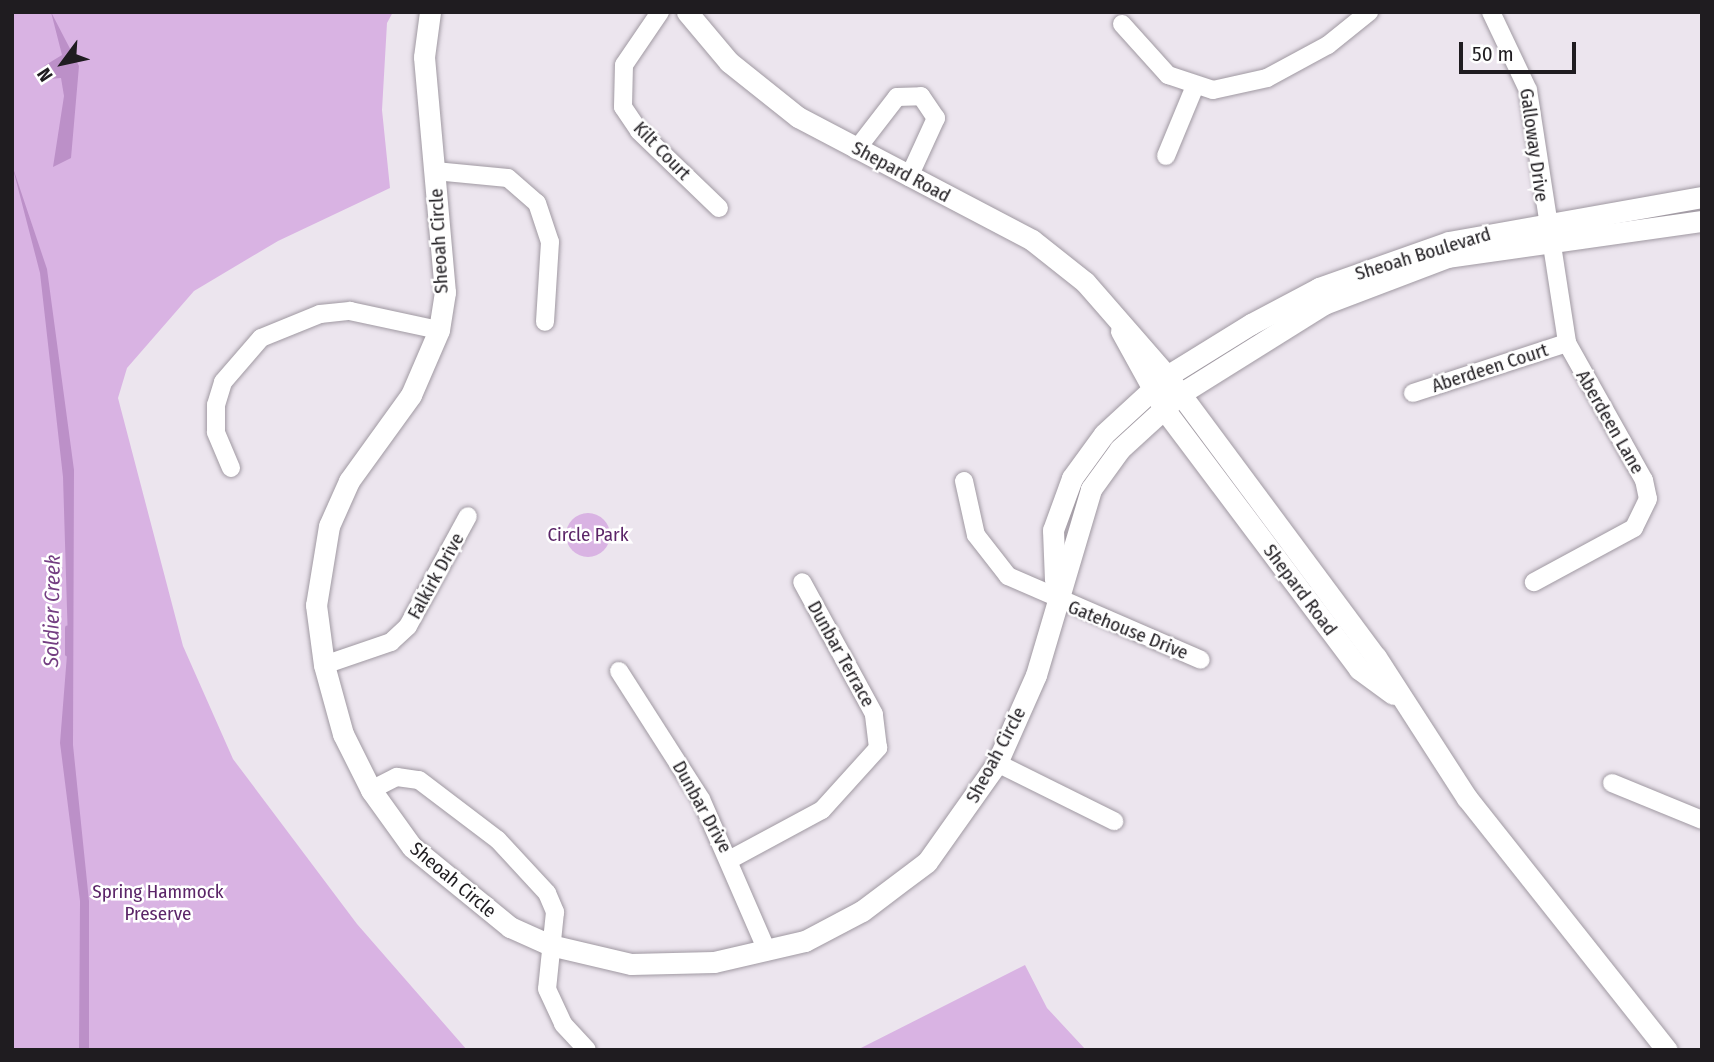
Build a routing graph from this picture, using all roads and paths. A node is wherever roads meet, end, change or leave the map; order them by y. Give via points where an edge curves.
1 (430, 12) edge
2 (660, 12) edge
3 (687, 12) edge
4 (1369, 12) edge
5 (1491, 12) edge
6 (1122, 24) dead end
7 (1195, 86) junction
8 (856, 150) junction
9 (1166, 156) dead end
10 (435, 171) junction
11 (909, 177) junction
12 (1702, 197) edge
13 (719, 208) dead end
14 (1545, 220) junction
15 (1702, 221) edge
16 (1547, 244) junction
17 (545, 321) dead end
18 (439, 330) junction
19 (1567, 343) junction
20 (1159, 383) junction
21 (1413, 393) dead end
22 (1172, 402) junction
23 (231, 468) dead end
24 (964, 481) dead end
25 (468, 516) dead end
26 (802, 582) dead end
27 (1534, 583) dead end
28 (1055, 600) junction
29 (1201, 660) dead end
30 (324, 664) junction
31 (619, 671) dead end
32 (997, 763) junction
33 (1612, 783) dead end
34 (371, 790) junction
35 (1702, 820) edge
36 (1114, 821) dead end
37 (731, 859) junction
38 (550, 945) junction
39 (767, 951) junction
40 (587, 1050) edge
41 (1667, 1050) edge

1 - 10 street, Sheoah Circle via 424,57
2 - 13 street, Kilt Court via 624,65 624,107 639,131
3 - 8 street, Shepard Road via 761,91
4 - 7 street via 1328,45 1267,78 1213,90
5 - 14 street, Galloway Drive via 1528,90
6 - 7 street via 1148,58
7 - 9 street
8 - 11 street, Shepard Road
8 - 11 street via 891,102 908,93 921,96 936,118
10 - 17 street via 508,178 537,203 550,242
10 - 18 street, Sheoah Circle via 445,292
11 - 20 street, Shepard Road via 1054,255 1120,325
12 - 14 street, Sheoah Boulevard
14 - 16 street, Galloway Drive
14 - 20 street, Sheoah Boulevard via 1449,242 1319,288
15 - 16 street, Sheoah Boulevard
16 - 19 street, Aberdeen Lane
16 - 22 street, Sheoah Boulevard via 1448,257 1371,284 1260,340
18 - 23 street via 350,311 320,314 261,338 223,382 216,405 216,432
18 - 30 street, Sheoah Circle via 411,395 349,481 330,526 316,605
19 - 21 street, Aberdeen Court
19 - 27 street, Aberdeen Lane via 1644,480 1648,499 1634,528
20 - 22 street, Shepard Road
20 - 28 street, Sheoah Circle via 1104,434 1072,478 1052,530
22 - 28 street, Sheoah Circle via 1120,449 1091,489
22 - 41 street, Shepard Road via 1404,702 1467,798
24 - 28 street, Gatehouse Drive via 976,534 989,557 1008,576
25 - 30 street, Falkirk Drive via 408,626 379,647
26 - 37 street, Dunbar Terrace via 874,715 878,748 822,810
28 - 29 street, Gatehouse Drive
28 - 32 street, Sheoah Circle via 1036,675
30 - 34 street, Sheoah Circle via 343,734
31 - 37 street, Dunbar Drive via 701,799
32 - 36 street
32 - 39 street, Sheoah Circle via 959,823 902,883 834,927
33 - 35 street
34 - 38 street, Sheoah Circle via 421,856 481,907
34 - 38 street via 397,777 419,780 498,840 552,902
37 - 39 street, Dunbar Drive
38 - 39 street, Sheoah Circle via 631,964 674,965
38 - 40 street via 552,1007

